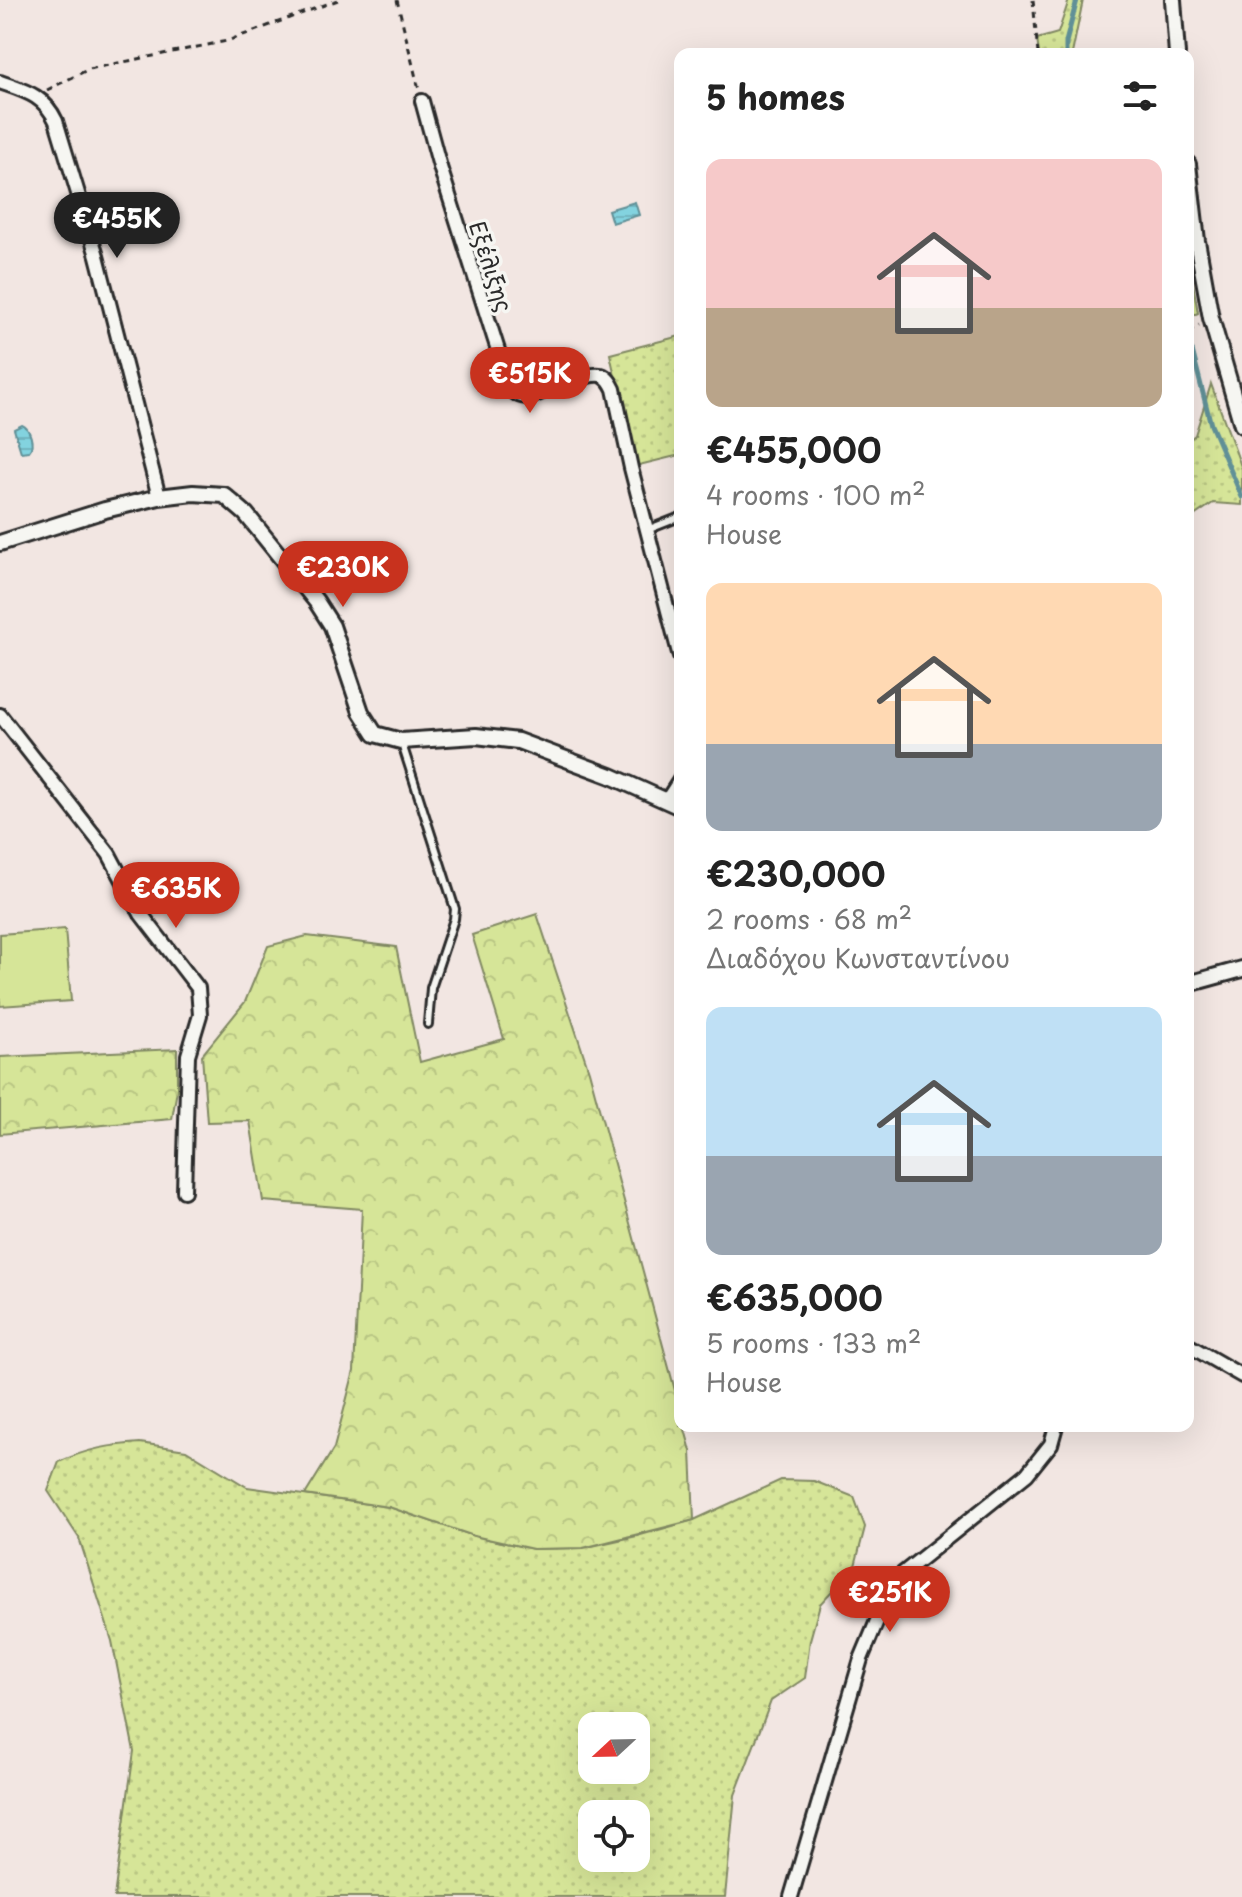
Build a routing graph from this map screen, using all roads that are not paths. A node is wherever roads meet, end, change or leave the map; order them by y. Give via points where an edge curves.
1 (1173, 0) edge
2 (1177, 48) edge
3 (0, 82) edge
4 (422, 101) road end
5 (1194, 215) edge
6 (1242, 425) edge
7 (159, 497) junction
8 (674, 519) edge
9 (647, 530) junction
10 (0, 543) edge
11 (674, 634) edge
12 (0, 715) edge
13 (401, 741) junction
14 (674, 804) edge
15 (1242, 969) edge
16 (1194, 982) edge
17 (428, 1024) dead end
18 (184, 1191) dead end
19 (1194, 1348) edge
20 (1242, 1376) edge
21 (1054, 1432) edge
22 (791, 1897) edge

1 - 2 street
3 - 7 street via 49,105 70,161
4 - 9 street, Εξέλιξης via 509,385 514,394 530,397 590,375 609,380
5 - 6 street via 1211,318
7 - 10 street
7 - 13 street via 224,495 246,514 332,626 361,712 375,734
8 - 9 lane
9 - 11 street, Εξέλιξης
12 - 18 street via 109,854 141,914 198,988 200,1015 188,1055
13 - 14 street via 476,736 518,741
13 - 17 lane via 455,909 431,988
15 - 16 street
19 - 20 street
21 - 22 street via 1027,1474 902,1574 887,1597 861,1659

